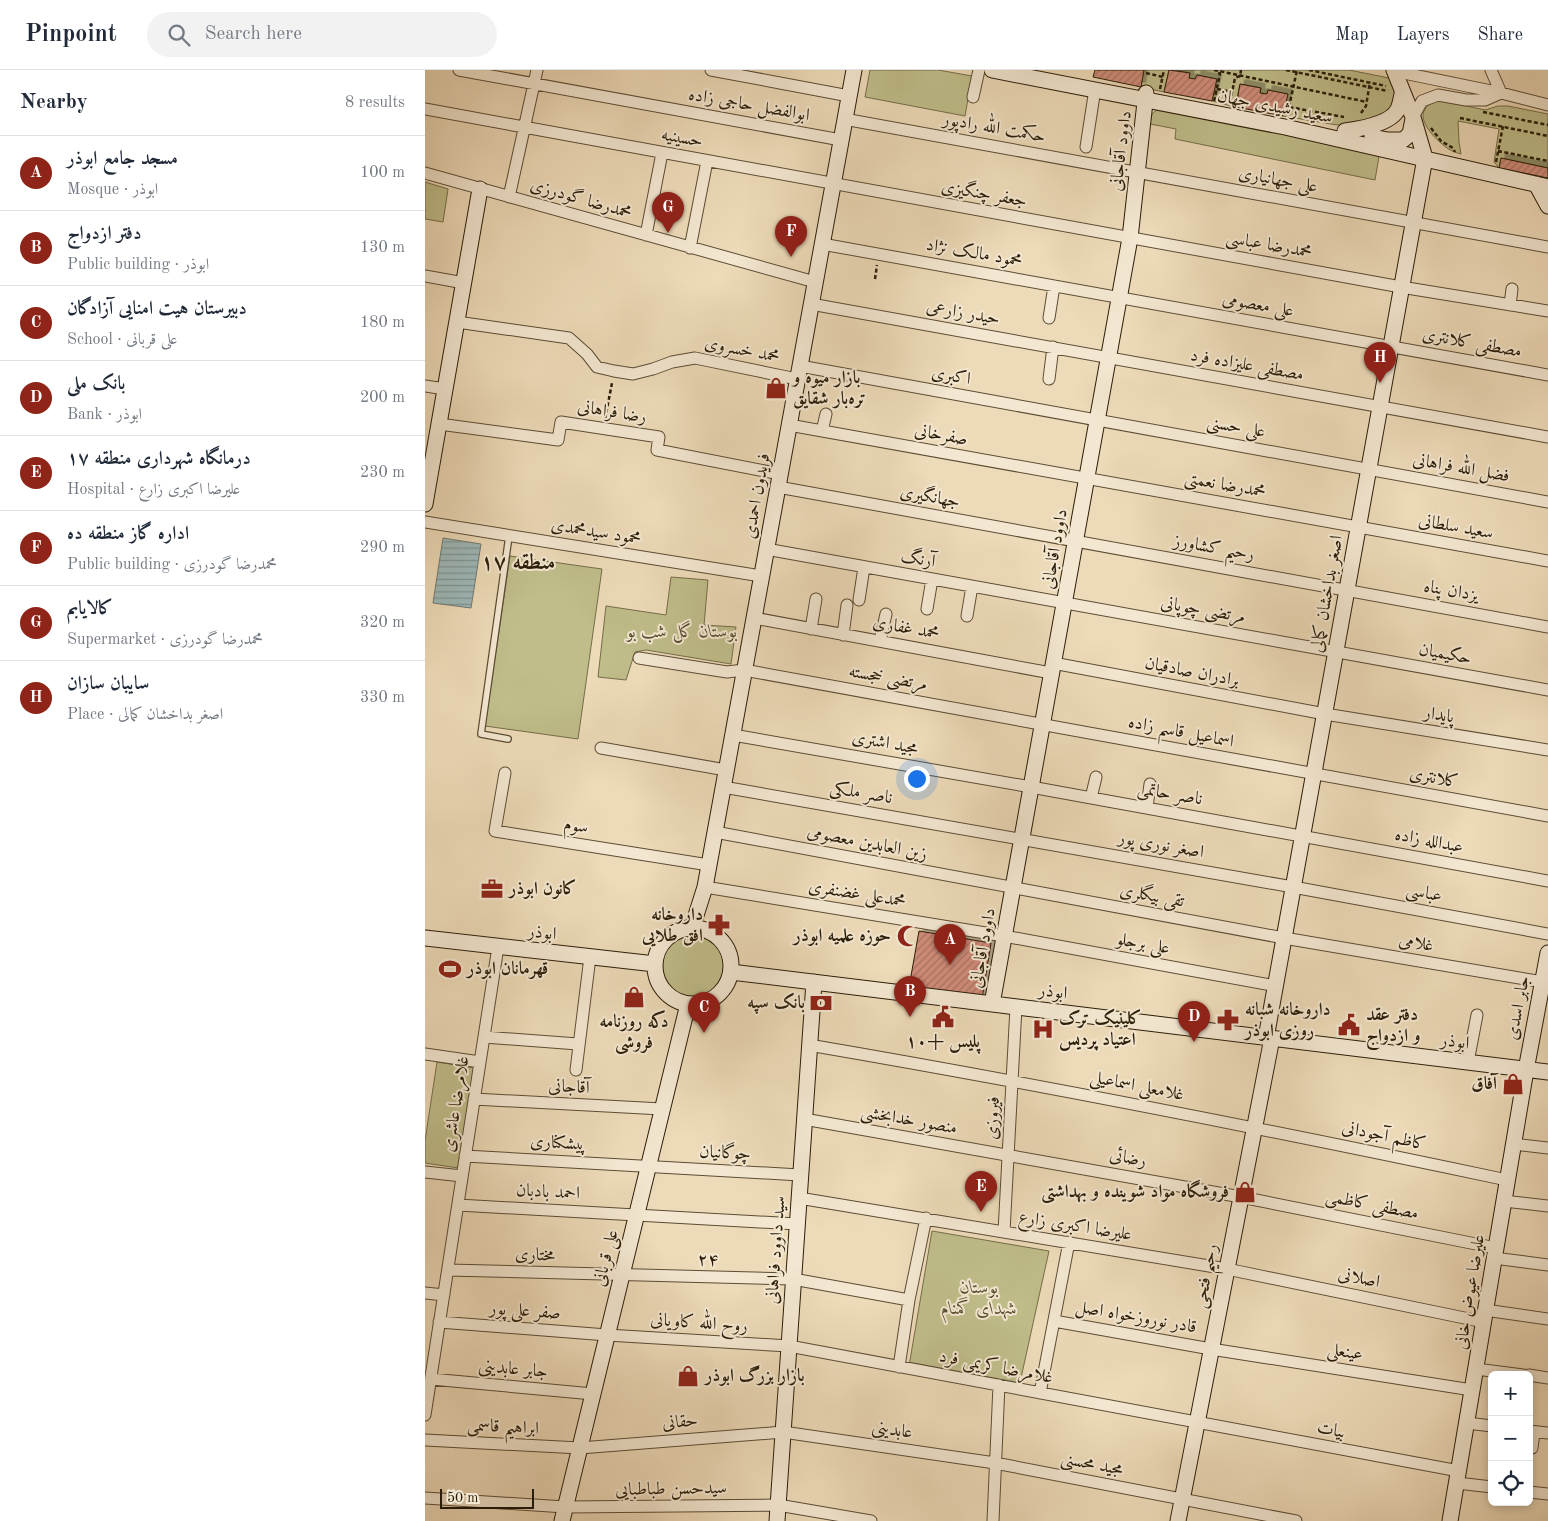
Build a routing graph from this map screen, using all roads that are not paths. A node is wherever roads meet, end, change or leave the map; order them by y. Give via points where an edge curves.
1 (459, 70) edge
2 (537, 70) edge
3 (711, 70) edge
4 (848, 70) edge
5 (854, 70) edge
6 (979, 70) edge
7 (992, 70) edge
8 (1026, 70) edge
9 (1491, 70) edge
10 (1394, 71) edge
11 (534, 84) junction
12 (1096, 86) junction
13 (1147, 90) junction
14 (1401, 91) junction
15 (1501, 93) junction
16 (849, 96) junction
17 (973, 97) dead end
18 (1548, 105) edge
19 (425, 109) edge
20 (1413, 117) junction
21 (844, 119) junction
22 (1345, 125) junction
23 (524, 128) junction
24 (841, 140) junction
25 (1086, 147) dead end
26 (662, 153) junction
27 (1425, 158) junction
28 (707, 161) junction
29 (1137, 172) junction
30 (425, 174) edge
31 (833, 184) junction
32 (1542, 186) edge
33 (480, 189) junction
34 (509, 197) junction
35 (1548, 206) edge
36 (1413, 223) junction
37 (646, 235) junction
38 (1130, 238) junction
39 (822, 244) junction
40 (1548, 247) edge
41 (690, 248) junction
42 (425, 276) edge
43 (815, 282) junction
44 (464, 283) junction
45 (1055, 286) junction
46 (1401, 287) junction
47 (1512, 289) dead end
48 (1119, 297) junction
49 (811, 304) junction
50 (1510, 305) junction
51 (1548, 311) edge
52 (1049, 318) dead end
53 (457, 322) junction
54 (1391, 346) junction
55 (1053, 348) junction
56 (1108, 357) junction
57 (798, 372) junction
58 (1548, 375) edge
59 (1049, 379) dead end
60 (425, 386) edge
61 (445, 389) junction
62 (1380, 407) junction
63 (826, 414) dead end
64 (1097, 420) junction
65 (439, 424) junction
66 (789, 425) junction
67 (822, 431) junction
68 (1548, 437) edge
69 (1369, 469) junction
70 (1087, 478) junction
71 (779, 480) junction
72 (425, 500) edge
73 (1548, 502) edge
74 (425, 522) edge
75 (1358, 527) junction
76 (509, 536) junction
77 (1075, 541) junction
78 (766, 549) junction
79 (1548, 561) edge
80 (863, 567) junction
81 (761, 576) junction
82 (932, 579) junction
83 (972, 586) junction
84 (1347, 590) junction
85 (816, 599) dead end
86 (859, 600) dead end
87 (1064, 603) junction
88 (847, 605) dead end
89 (927, 609) dead end
90 (886, 614) dead end
91 (967, 616) dead end
92 (754, 618) junction
93 (1548, 627) edge
94 (811, 629) junction
95 (843, 634) junction
96 (880, 641) junction
97 (1336, 652) junction
98 (639, 658) dead end
99 (1052, 668) junction
100 (744, 670) junction
101 (1548, 690) edge
102 (1325, 714) junction
103 (1042, 723) junction
104 (733, 735) junction
105 (508, 739) dead end
106 (601, 748) dead end
107 (1548, 750) edge
108 (726, 770) junction
109 (505, 773) dead end
110 (1314, 775) junction
111 (1096, 777) dead end
112 (1150, 784) dead end
113 (723, 787) junction
114 (1031, 787) junction
115 (1091, 798) junction
116 (1147, 808) junction
117 (1548, 816) edge
118 (715, 832) junction
119 (1303, 836) junction
120 (1022, 838) junction
121 (709, 865) junction
122 (1548, 881) edge
123 (705, 886) junction
124 (1293, 886) junction
125 (1013, 888) junction
126 (692, 928) junction
127 (1548, 934) edge
128 (1004, 936) junction
129 (425, 938) edge
130 (1284, 938) junction
131 (498, 947) junction
132 (1548, 955) edge
133 (590, 957) junction
134 (655, 964) junction
135 (731, 972) junction
136 (813, 982) junction
137 (1276, 986) junction
138 (1543, 993) edge
139 (688, 1004) junction
140 (992, 1004) junction
141 (1016, 1007) junction
142 (1477, 1015) dead end
143 (484, 1037) junction
144 (1269, 1038) junction
145 (578, 1044) junction
146 (809, 1045) junction
147 (425, 1054) edge
148 (480, 1062) junction
149 (1469, 1062) junction
150 (575, 1070) dead end
151 (1526, 1070) junction
152 (1548, 1072) edge
153 (1012, 1080) junction
154 (474, 1099) junction
155 (662, 1109) junction
156 (804, 1119) junction
157 (1255, 1127) junction
158 (1513, 1144) junction
159 (1548, 1148) edge
160 (1008, 1154) junction
161 (465, 1156) junction
162 (648, 1166) junction
163 (425, 1172) edge
164 (800, 1175) junction
165 (462, 1176) junction
166 (1507, 1180) junction
167 (1241, 1197) junction
168 (799, 1198) junction
169 (1504, 1201) junction
170 (458, 1205) junction
171 (1548, 1206) edge
172 (636, 1215) junction
173 (926, 1218) junction
174 (797, 1224) junction
175 (1004, 1232) junction
176 (1069, 1242) junction
177 (1495, 1252) junction
178 (1548, 1265) edge
179 (1227, 1268) junction
180 (447, 1270) junction
181 (621, 1275) junction
182 (793, 1279) junction
183 (425, 1293) edge
184 (444, 1295) junction
185 (909, 1300) junction
186 (1485, 1316) junction
187 (1548, 1319) edge
188 (1054, 1321) junction
189 (439, 1322) junction
190 (607, 1335) junction
191 (789, 1346) junction
192 (1211, 1348) junction
193 (899, 1367) junction
194 (1476, 1369) junction
195 (1492, 1371) edge
196 (1533, 1376) edge
197 (1548, 1378) edge
198 (431, 1380) junction
199 (999, 1386) junction
200 (1472, 1390) junction
201 (1040, 1393) junction
202 (593, 1394) junction
203 (426, 1408) edge
204 (1197, 1422) junction
205 (1467, 1423) junction
206 (1488, 1426) edge
207 (1533, 1431) edge
208 (783, 1432) junction
209 (1548, 1433) edge
210 (425, 1440) edge
211 (580, 1448) junction
212 (995, 1463) junction
213 (1458, 1477) junction
214 (1488, 1486) edge
215 (1533, 1492) edge
216 (1548, 1494) edge
217 (425, 1498) edge
218 (1182, 1499) junction
219 (778, 1505) junction
220 (563, 1514) edge
221 (777, 1521) edge
222 (871, 1521) edge
223 (993, 1521) edge
224 (1178, 1521) edge
225 (1296, 1521) edge
226 (1450, 1521) edge

1 - 11 street, ابوالفضل حاجی زاده
2 - 11 street
3 - 16 street
4 - 16 street
5 - 16 street, فریدون احمدی
6 - 17 street
7 - 12 street, سعید رشیدی جهان
8 - 12 street, سعید رشیدی جهان
9 - 15 street
10 - 14 street
10 - 15 street
11 - 23 street
11 - 24 street, ابوالفضل حاجی زاده
12 - 13 street, سعید رشیدی جهان
12 - 25 street
13 - 22 street, سعید رشیدی جهان
13 - 27 street, سعید رشیدی جهان via 1285,127
13 - 29 street, داوود آقاجانی
14 - 20 street
14 - 22 street via 1398,111 1388,119 1365,129
15 - 18 street
15 - 20 street via 1485,100 1438,95 1422,101
16 - 21 street, فریدون احمدی
19 - 23 street, حسینیه
20 - 22 street, سعید رشیدی جهان via 1410,134 1403,140 1388,140
20 - 27 street
21 - 24 street, فریدون احمدی
21 - 29 street, حکمت الله رادپور
23 - 26 street, حسینیه
23 - 34 street
24 - 31 street, فریدون احمدی
26 - 28 street, حسینیه
26 - 37 street
27 - 32 street, سعید رشیدی جهان
27 - 36 street, اصغر بداخشان کمالی
28 - 31 street, حسینیه
28 - 41 street
29 - 36 street, علی جهانیاری
29 - 38 street, داوود آقاجانی
30 - 33 street, محمدرضا گودرزی
31 - 38 street, جعفر چنگیزی
31 - 39 street, فریدون احمدی
32 - 35 street
33 - 34 street, محمدرضا گودرزی
33 - 44 street
34 - 37 street, محمدرضا گودرزی
36 - 40 street, علی جهانیاری
36 - 46 street, اصغر بداخشان کمالی
37 - 41 street, محمدرضا گودرزی
38 - 46 street, محمدرضا عباسی
38 - 48 street, داوود آقاجانی
39 - 43 street, فریدون احمدی
39 - 45 street, محمود مالک نژاد
41 - 43 street, محمدرضا گودرزی
42 - 44 street
43 - 49 street, فریدون احمدی
44 - 53 street
45 - 48 street, محمود مالک نژاد
45 - 52 street
46 - 50 street, محمدرضا عباسی
46 - 54 street, اصغر بداخشان کمالی
47 - 50 street
48 - 54 street, علی معصومی
48 - 56 street, داوود آقاجانی
49 - 55 street, حیدر زارعی
49 - 57 street, فریدون احمدی
50 - 51 street, محمدرضا عباسی
53 - 57 street, محمد خسروی via 569,338 597,367 633,374 695,358
53 - 61 street
54 - 58 street, مصطفی کلانتری
54 - 62 street, اصغر بداخشان کمالی
55 - 56 street, حیدر زارعی
55 - 59 street
56 - 62 street, مصطفی علیزاده فرد
56 - 64 street, داوود آقاجانی
57 - 64 street, اکبری
57 - 66 street, فریدون احمدی
60 - 61 street
61 - 65 street
62 - 68 street, مصطفی علیزاده فرد
62 - 69 street, اصغر بداخشان کمالی
63 - 67 street
64 - 69 street, علی حسنی
64 - 70 street, داوود آقاجانی
65 - 71 street, رضا فراهانی via 558,440 561,422 659,437 657,450
65 - 72 street
66 - 67 street, صفرخانی
66 - 71 street, فریدون احمدی
67 - 70 street, صفرخانی
69 - 73 street, فضل الله فراهانی
69 - 75 street, اصغر بداخشان کمالی
70 - 75 street, محمدرضا نعمتی
70 - 77 street, داوود آقاجانی
71 - 77 street, جهانگیری
71 - 78 street, فریدون احمدی
74 - 76 street, محمود سیدمحمدی
75 - 79 street, سعید سلطانی
75 - 84 street, اصغر بداخشان کمالی
76 - 81 street, محمود سیدمحمدی
76 - 105 lane via 481,734
77 - 84 street, رحیم کشاورز
77 - 87 street, داوود آقاجانی
78 - 80 street, آرنگ
78 - 81 street, فریدون احمدی
80 - 82 street, آرنگ
80 - 86 street
81 - 92 street, فریدون احمدی
82 - 83 street, آرنگ
82 - 89 street
83 - 87 street, آرنگ
83 - 91 street
84 - 93 street, یزدان پناه
84 - 97 street, اصغر بداخشان کمالی
85 - 94 street
87 - 97 street, مرتضی چوپانی
87 - 99 street, داوود آقاجانی
88 - 95 street
90 - 96 street
92 - 94 street, محمد غفاری
92 - 100 street, فریدون احمدی
94 - 95 street, محمد غفاری
95 - 96 street, محمد غفاری
96 - 99 street, محمد غفاری
97 - 101 street, حکیمیان
97 - 102 street, اصغر بداخشان کمالی
98 - 100 street, مرتضی خجسته via 727,672
99 - 102 street, برادران صادقیان
99 - 103 street, داوود آقاجانی
100 - 103 street, مرتضی خجسته
100 - 104 street, فریدون احمدی
102 - 107 street, پایدار
102 - 110 street, اصغر بداخشان کمالی
103 - 110 street, اسماعیل قاسم زاده
103 - 114 street, داوود آقاجانی
104 - 108 street, فریدون احمدی
104 - 114 street, مجید اشتری
106 - 108 street
108 - 113 street, فریدون احمدی
109 - 121 street, سوم via 495,831
110 - 117 street, کلانتری
110 - 119 street, اصغر بداخشان کمالی
111 - 115 street
112 - 116 street
113 - 118 street, فریدون احمدی
113 - 120 street, ناصر ملکی
114 - 115 street, ناصر حاتمی
114 - 120 street, داوود آقاجانی
115 - 116 street, ناصر حاتمی
116 - 119 street, ناصر حاتمی
118 - 121 street, فریدون احمدی
118 - 125 street, زین العابدین معصومی
119 - 122 street, عبدالله زاده
119 - 124 street, اصغر بداخشان کمالی
120 - 124 street, اصغر نوری پور
120 - 125 street, داوود آقاجانی
121 - 123 street, فریدون احمدی
123 - 126 street, فریدون احمدی
123 - 128 street, محمدعلی غضنفری
124 - 127 street, عباسی
124 - 130 street, اصغر بداخشان کمالی
125 - 128 street, داوود آقاجانی
125 - 130 street, تقی بیگلری
126 - 134 street via 681,930 662,943
126 - 135 street via 708,931 722,940 729,955
128 - 137 street, علی برجلو
128 - 140 street, داوود آقاجانی
129 - 131 street, ابوذر
130 - 137 street, اصغر بداخشان کمالی
130 - 138 street, غلامی
131 - 133 street, ابوذر
131 - 143 street, غلامرضا عاشری
132 - 138 street, جابر اسدی
133 - 134 street, ابوذر
133 - 145 street
134 - 139 street via 660,986 667,994
135 - 136 street, ابوذر
135 - 139 street via 721,993 700,1004
136 - 140 street, ابوذر
136 - 146 street, سید داوود فراهانی
137 - 144 street, اصغر بداخشان کمالی
138 - 151 street, جابر اسدی
139 - 155 street, علی قربانی
140 - 141 street, ابوذر
141 - 144 street, ابوذر
141 - 153 street, فیروزی
142 - 149 street
143 - 145 street
143 - 148 street, غلامرضا عاشری
144 - 149 street, ابوذر
144 - 157 street, رحیم فتحی
145 - 150 street
146 - 153 street, غلامعلی اسماعیلی
146 - 156 street, سید داوود فراهانی
147 - 148 street
148 - 154 street, غلامرضا عاشری
149 - 151 street, ابوذر
151 - 152 street, ابوذر
151 - 158 street, علیرضا عیوض خانی
153 - 157 street, غلامعلی اسماعیلی
153 - 160 street, فیروزی
154 - 155 street, آقاجانی
154 - 161 street, غلامرضا عاشری
155 - 162 street, علی قربانی
156 - 160 street, منصور خدابخشی
156 - 164 street, سید داوود فراهانی
157 - 166 street, کاظم آجودانی
157 - 167 street, رحیم فتحی
158 - 159 street
158 - 166 street, علیرضا عیوض خانی
160 - 167 street, رضائی
160 - 175 street, فیروزی
161 - 162 street, پیشکناری
161 - 165 street, غلامرضا عاشری
162 - 164 street, چوگانیان
162 - 172 street, علی قربانی
163 - 165 street
164 - 168 street, سید داوود فراهانی
165 - 170 street, غلامرضا عاشری
166 - 169 street, علیرضا عیوض خانی
167 - 177 street, مصطفی کاظمی
167 - 179 street, رحیم فتحی
168 - 173 street, علیرضا اکبری زارع
168 - 174 street, سید داوود فراهانی
169 - 171 street
169 - 177 street, علیرضا عیوض خانی
170 - 172 street, احمد بادبان
170 - 180 street, غلامرضا عاشری
172 - 174 street, احمد بادبان
172 - 181 street, علی قربانی
173 - 175 street, علیرضا اکبری زارع
173 - 185 street
174 - 182 street, سید داوود فراهانی
175 - 176 street, علیرضا اکبری زارع
176 - 179 street, علیرضا اکبری زارع
176 - 188 street
177 - 178 street, مصطفی کاظمی
177 - 186 street, علیرضا عیوض خانی
179 - 186 street, اصلانی
179 - 192 street, رحیم فتحی
180 - 181 street, مختاری
180 - 184 street, غلامرضا عاشری
181 - 182 street, ۲۴
181 - 190 street, علی قربانی
182 - 185 street, ۲۴
182 - 191 street, سید داوود فراهانی
183 - 184 street
184 - 189 street, غلامرضا عاشری
185 - 193 street
186 - 187 street, اصلانی
186 - 194 street, علیرضا عیوض خانی
188 - 192 street, قادر نوروزخواه اصل
188 - 201 street
189 - 190 street, صفر علی پور
189 - 198 street, غلامرضا عاشری
190 - 191 street, روح الله کاویانی
190 - 202 street, علی قربانی
191 - 193 street, غلامرضا کریمی فرد
191 - 208 street, سید داوود فراهانی
192 - 200 street, عینعلی
192 - 204 street, رحیم فتحی
193 - 199 street, غلامرضا کریمی فرد
194 - 195 street
194 - 200 street, علیرضا عیوض خانی
196 - 197 street
198 - 202 street, جابر عابدینی
198 - 203 street, غلامرضا عاشری
199 - 201 street, غلامرضا کریمی فرد
199 - 212 street
200 - 205 street, علیرضا عیوض خانی
201 - 204 street, غلامرضا کریمی فرد
202 - 211 street, علی قربانی
204 - 213 street, بیات
204 - 218 street, رحیم فتحی
205 - 206 street
205 - 213 street, علیرضا عیوض خانی
207 - 209 street
208 - 211 street, حقانی
208 - 212 street, عابدینی
208 - 219 street, سید داوود فراهانی
210 - 211 street, ابراهیم قاسمی
211 - 220 street, علی قربانی
212 - 218 street, مجید محسنی
212 - 223 street
213 - 214 street
213 - 226 street, علیرضا عیوض خانی
215 - 216 street
217 - 220 street, سیدحسن طباطبایی
218 - 224 street, رحیم فتحی
218 - 225 street, مجید محسنی
219 - 220 street, سیدحسن طباطبایی
219 - 221 street, سید داوود فراهانی
219 - 222 street, سیدحسن طباطبایی

